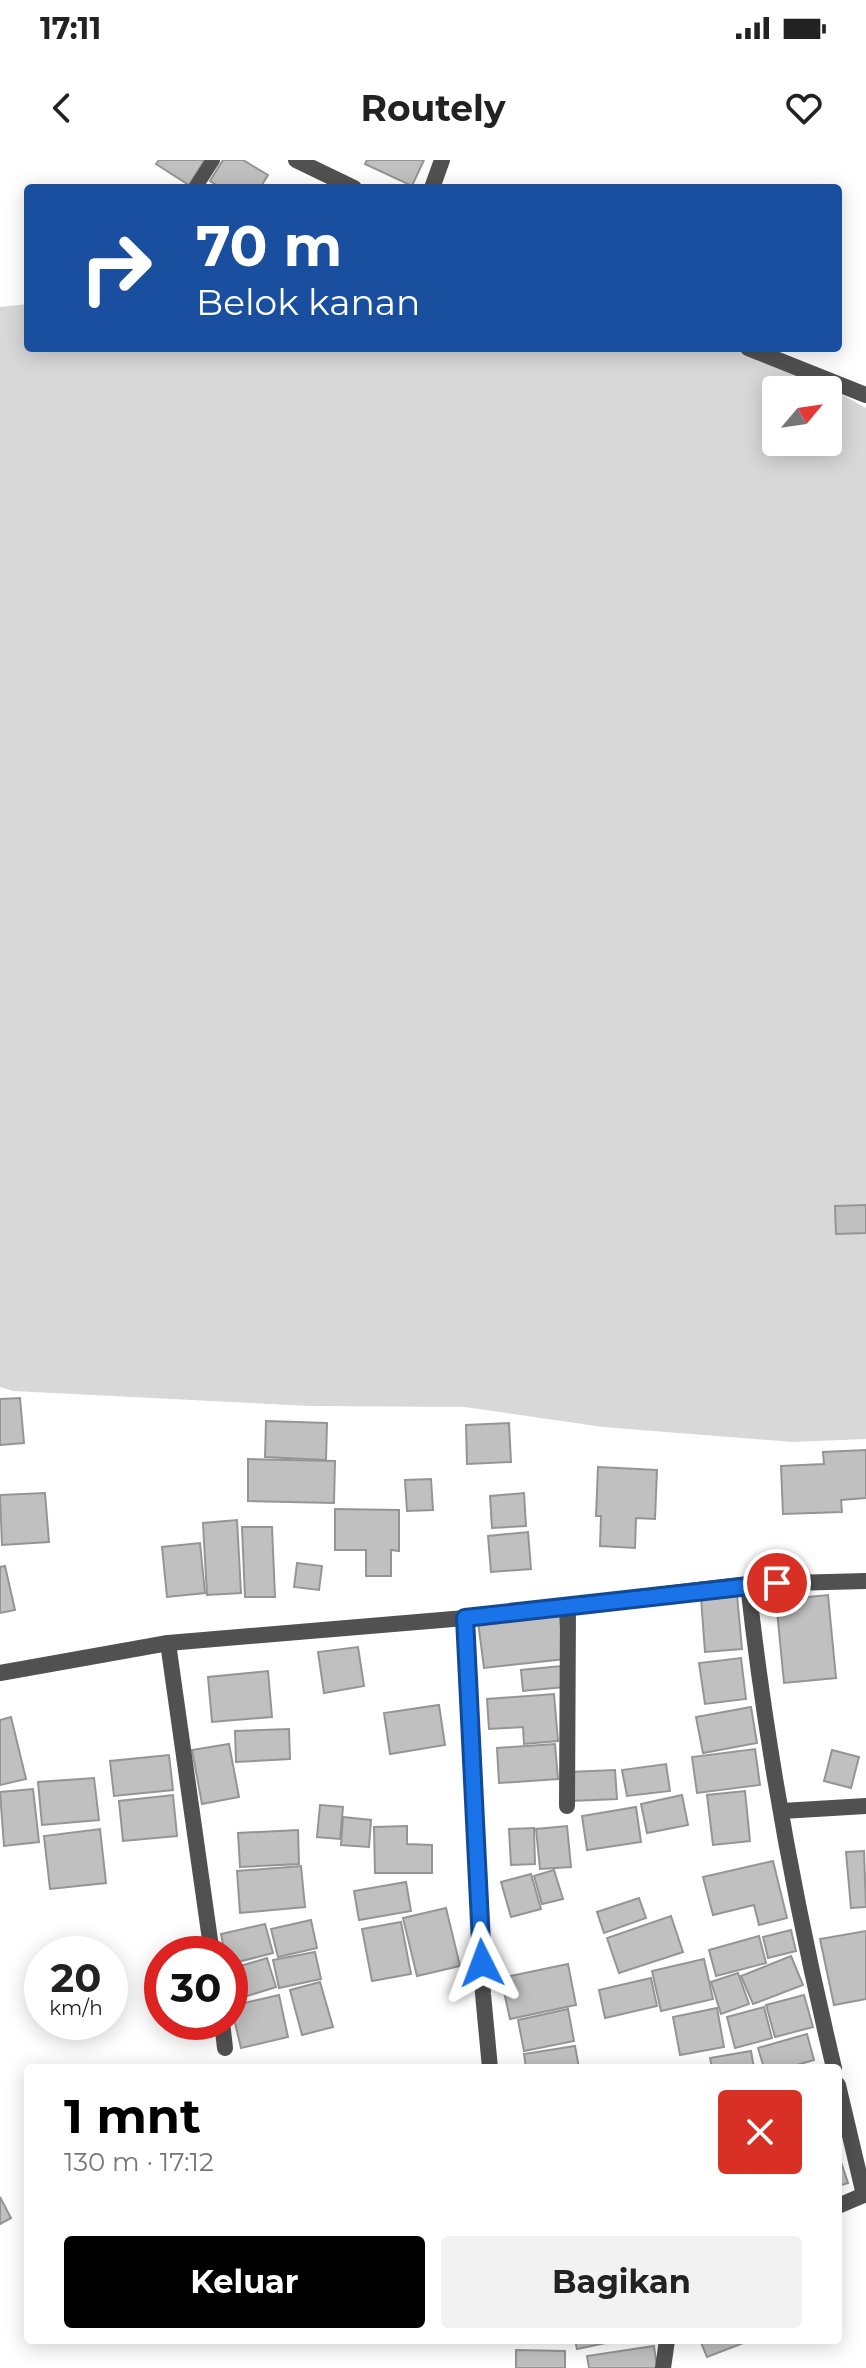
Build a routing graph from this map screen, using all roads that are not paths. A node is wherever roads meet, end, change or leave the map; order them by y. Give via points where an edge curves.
1 (213, 160) edge
2 (296, 160) edge
3 (442, 160) edge
4 (198, 184) edge
5 (346, 184) edge
6 (433, 184) edge
7 (758, 352) edge
8 (866, 395) edge
9 (866, 1581) edge
10 (748, 1584) junction
11 (568, 1607) junction
12 (465, 1618) junction
13 (168, 1643) junction
14 (0, 1673) edge
15 (567, 1806) dead end
16 (866, 1806) edge
17 (782, 1811) junction
18 (209, 1936) edge
19 (224, 2040) edge
20 (225, 2048) dead end
21 (490, 2064) edge
22 (833, 2064) edge
23 (842, 2101) edge
24 (865, 2195) edge
25 (842, 2204) edge
26 (666, 2344) edge
27 (663, 2368) edge

1 - 4 lane
2 - 5 street
3 - 6 street
7 - 8 street
9 - 10 street
10 - 11 street
10 - 17 street via 758,1679
11 - 12 street
11 - 15 street
12 - 13 street
12 - 21 street
13 - 14 street
13 - 18 street
16 - 17 street
17 - 22 street via 805,1947
19 - 20 street
23 - 24 street
24 - 25 street
26 - 27 street

